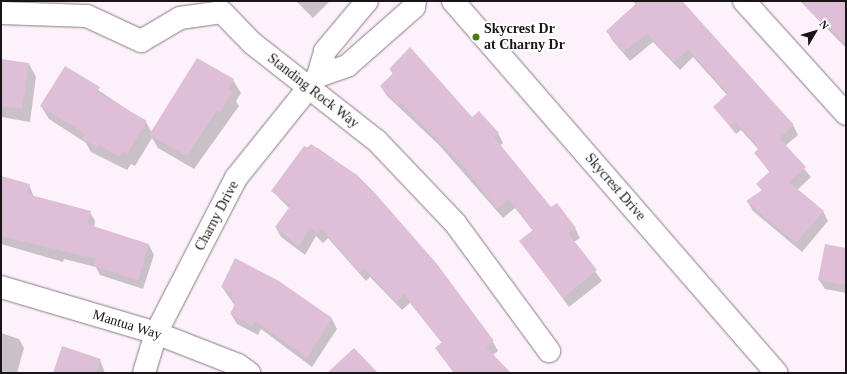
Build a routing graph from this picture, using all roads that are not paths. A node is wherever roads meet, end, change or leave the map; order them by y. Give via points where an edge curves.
1 (367, 1) edge
2 (415, 1) edge
3 (453, 1) edge
4 (744, 1) edge
5 (6, 10) edge
6 (312, 82) junction
7 (846, 114) edge
8 (1, 287) edge
9 (156, 333) junction
10 (549, 351) dead end
11 (144, 373) edge
12 (249, 373) edge
13 (776, 373) edge

1 - 6 street, Charny Drive via 325,51
2 - 6 street via 414,7 347,66
3 - 13 street, Skycrest Drive
4 - 7 street
5 - 6 street, Standing Rock Way via 87,16 141,41 180,18 222,12 252,43
6 - 9 street, Charny Drive via 236,178
6 - 10 street, Standing Rock Way via 376,141 454,223
8 - 9 street, Mantua Way
9 - 11 street, Charny Drive
9 - 12 street, Mantua Way via 238,365

